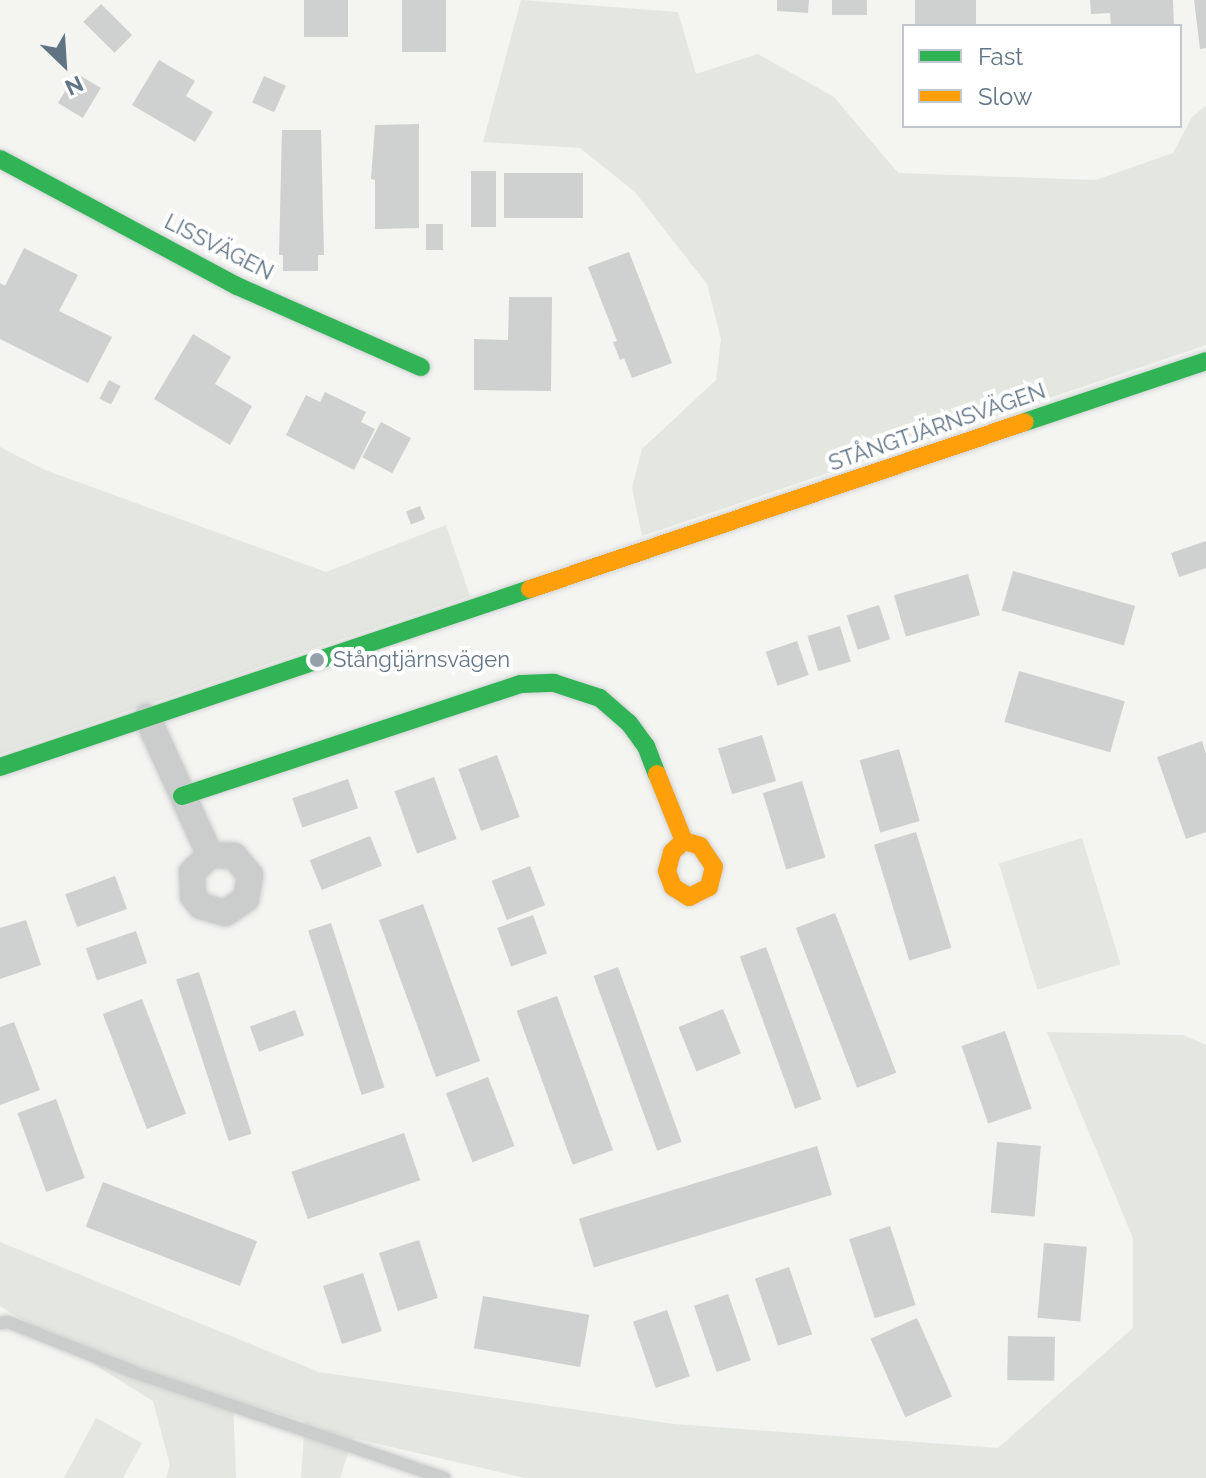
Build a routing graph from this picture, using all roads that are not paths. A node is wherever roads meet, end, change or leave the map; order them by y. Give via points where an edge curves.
1 (0, 159) edge
2 (1206, 361) edge
3 (421, 367) dead end
4 (147, 717) junction
5 (0, 767) edge
6 (182, 796) junction
7 (684, 841) dead end
8 (210, 855) dead end
9 (0, 1323) edge
10 (444, 1478) edge

1 - 3 street, LISSVÄGEN via 237,286
2 - 4 street, STÅNGTJÄRNSVÄGEN
4 - 5 street, STÅNGTJÄRNSVÄGEN
4 - 6 street
6 - 7 street via 462,701 521,684 554,683 600,698 629,723 646,746
6 - 8 street
9 - 10 lane

